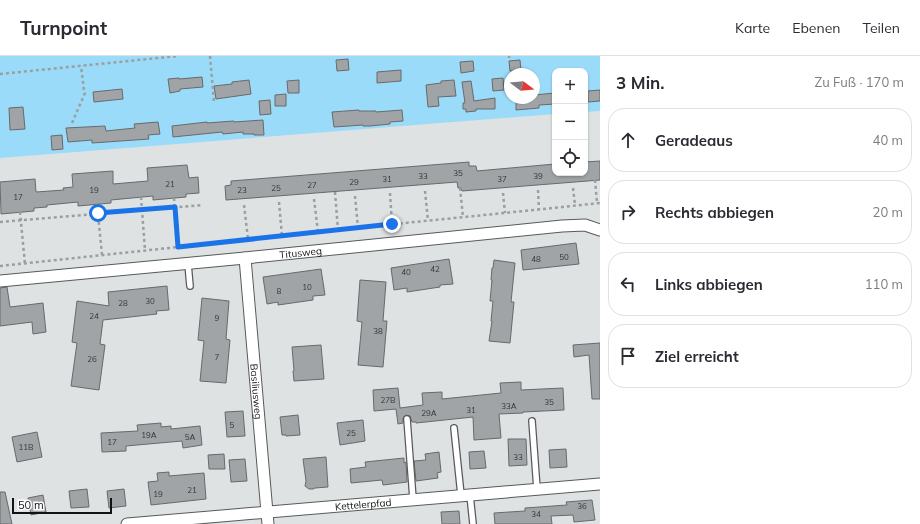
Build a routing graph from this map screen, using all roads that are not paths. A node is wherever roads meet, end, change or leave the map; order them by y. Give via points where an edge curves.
1 (599, 229) edge
2 (245, 258) junction
3 (188, 264) junction
4 (0, 281) edge
5 (190, 286) dead end
6 (407, 419) dead end
7 (532, 421) dead end
8 (454, 428) dead end
9 (600, 484) edge
10 (537, 489) junction
11 (465, 495) junction
12 (413, 499) junction
13 (267, 512) junction
14 (127, 524) edge
15 (268, 524) edge
16 (474, 524) edge

1 - 2 street, Titusweg via 585,225 562,226
2 - 3 street, Titusweg
2 - 13 street, Basiliusweg
3 - 4 street, Titusweg
3 - 5 lane
6 - 12 lane
7 - 10 lane
8 - 11 lane
9 - 10 street, Kettelerpfad
10 - 11 street, Kettelerpfad
11 - 12 street, Kettelerpfad
11 - 16 lane
12 - 13 street, Kettelerpfad
13 - 14 street, Kettelerpfad
13 - 15 street, Basiliusweg

